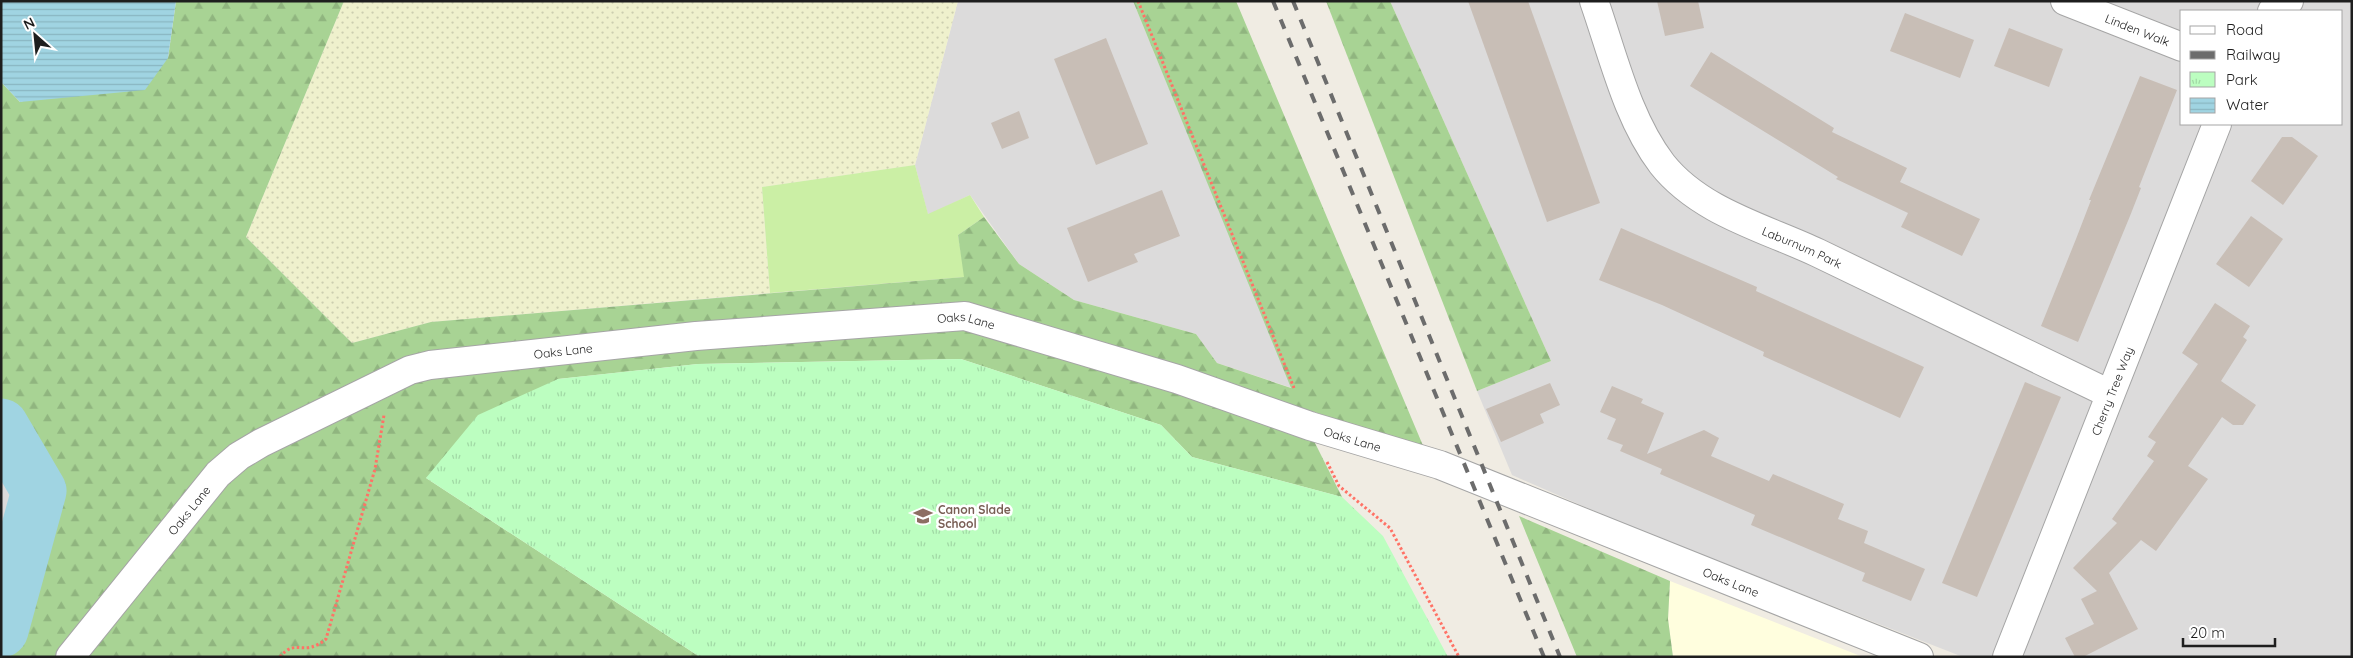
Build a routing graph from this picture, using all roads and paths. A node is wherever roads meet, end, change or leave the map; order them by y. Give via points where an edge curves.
1 (1138, 1) edge
2 (1594, 1) edge
3 (2065, 1) edge
4 (2290, 1) edge
5 (2274, 10) edge
6 (2180, 46) edge
7 (2217, 125) edge
8 (390, 379) junction
9 (2110, 394) junction
10 (1310, 426) junction
11 (70, 657) edge
12 (280, 657) edge
13 (1459, 657) edge
14 (1919, 657) edge
15 (2007, 657) edge

1 - 10 path
2 - 9 street, Laburnum Park via 1642,132 1663,164 1688,190 1722,211 1808,248
3 - 6 street, Linden Walk
4 - 5 street
7 - 9 street, Cherry Tree Way
8 - 10 street, Oaks Lane via 430,365 656,340 965,316 1177,378
8 - 11 street, Oaks Lane via 254,448 218,474
8 - 12 path via 375,469 326,639 309,652 292,648
9 - 15 street, Cherry Tree Way
10 - 13 path via 1339,486 1390,528
10 - 14 street, Oaks Lane via 1470,476

